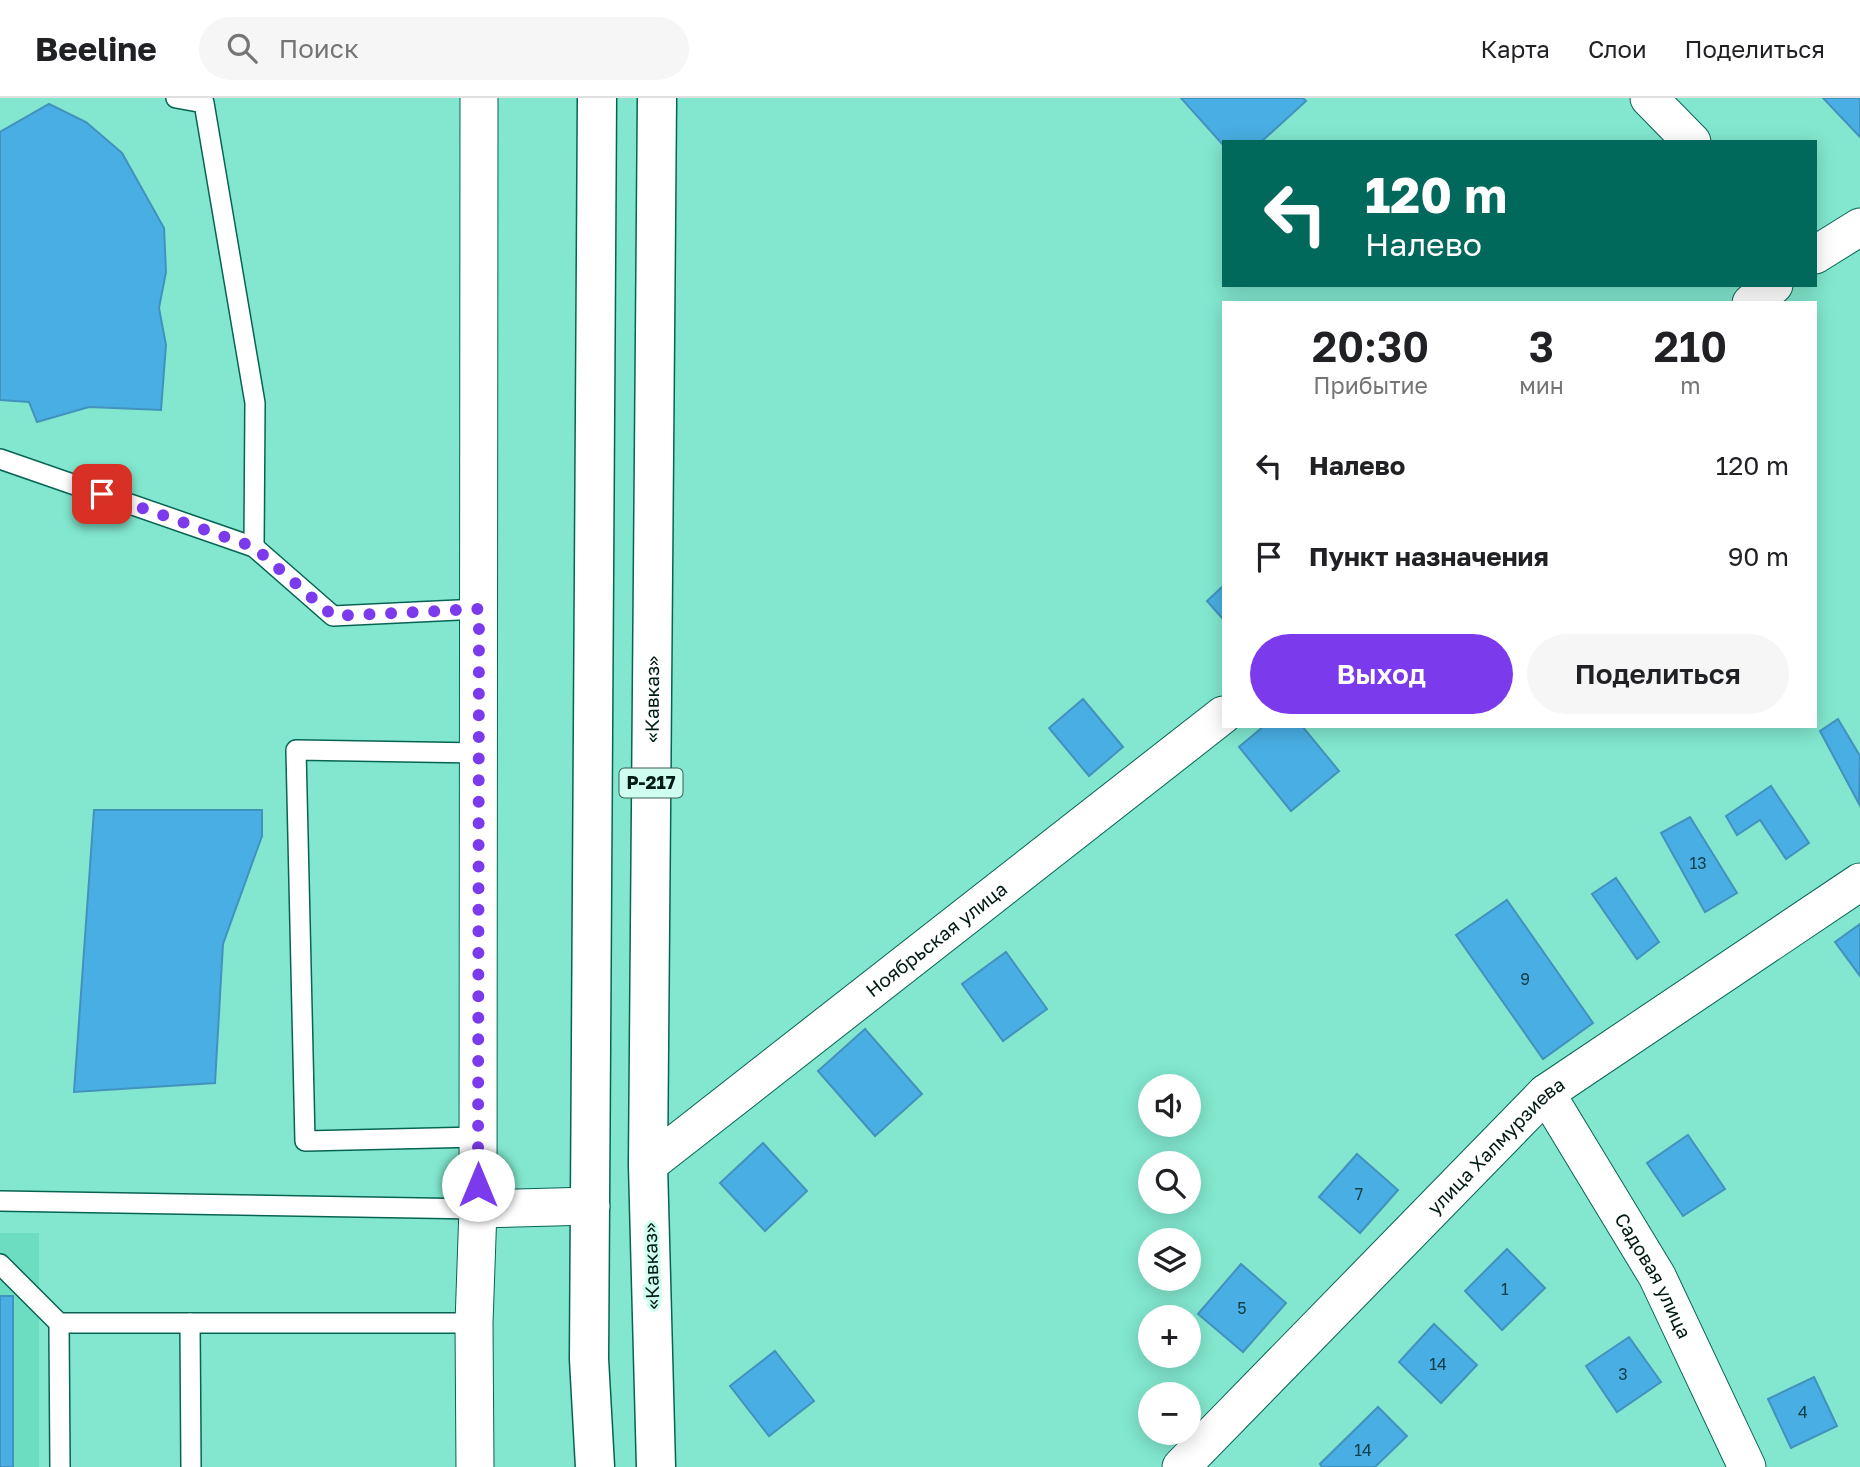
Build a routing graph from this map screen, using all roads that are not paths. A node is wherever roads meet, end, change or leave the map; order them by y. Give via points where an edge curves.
1 (176, 98) edge
2 (480, 98) edge
3 (597, 98) edge
4 (657, 98) edge
5 (1649, 98) edge
6 (1690, 140) edge
7 (1860, 227) edge
8 (1817, 254) edge
9 (1771, 287) edge
10 (1754, 301) edge
11 (0, 459) edge
12 (254, 547) junction
13 (479, 609) junction
14 (1222, 716) edge
15 (478, 753) junction
16 (1860, 882) edge
17 (1546, 1093) junction
18 (478, 1137) junction
19 (648, 1165) junction
20 (0, 1201) edge
21 (591, 1206) junction
22 (478, 1209) junction
23 (0, 1265) edge
24 (59, 1323) junction
25 (190, 1323) junction
26 (474, 1323) junction
27 (60, 1467) edge
28 (191, 1467) edge
29 (475, 1467) edge
30 (595, 1467) edge
31 (656, 1467) edge
32 (1181, 1467) edge
33 (1747, 1467) edge

1 - 12 lane via 204,103 255,403
2 - 13 street
3 - 21 highway, Р-217
4 - 19 highway, «Кавказ» / Р-217
5 - 6 street
7 - 8 street
9 - 10 street
11 - 12 lane
12 - 13 lane via 333,616
13 - 15 street
14 - 19 street, Ноябрьская улица
15 - 18 street
15 - 18 lane via 296,750 305,1141
16 - 17 street, улица Халмурзиева
17 - 32 street, улица Халмурзиева
17 - 33 street, Садовая улица via 1657,1276
18 - 22 street
19 - 31 highway, «Кавказ» / Р-217
20 - 22 lane
21 - 22 street
21 - 30 highway, Р-217
22 - 26 street
23 - 24 lane
24 - 25 lane
24 - 27 lane
25 - 26 lane
25 - 28 lane
26 - 29 street

